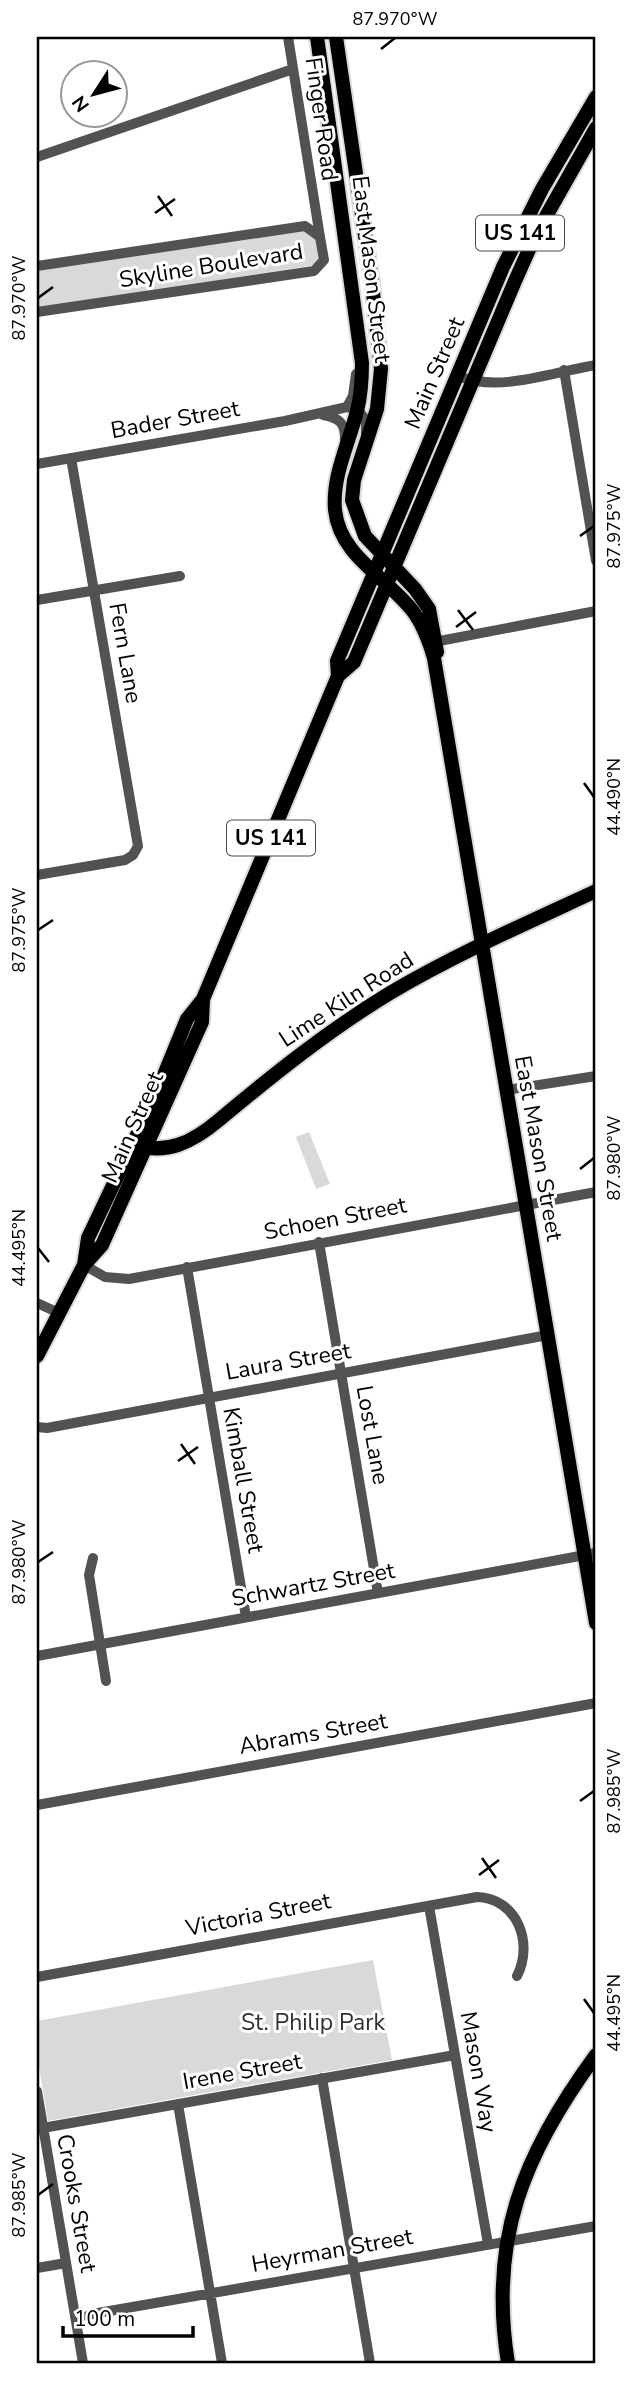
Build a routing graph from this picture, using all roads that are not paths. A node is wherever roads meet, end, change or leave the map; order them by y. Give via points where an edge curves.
1 (288, 37) edge
2 (317, 37) edge
3 (336, 37) edge
4 (293, 69) junction
5 (596, 97) edge
6 (596, 128) edge
7 (37, 157) edge
8 (313, 208) junction
9 (305, 226) junction
10 (320, 237) junction
11 (37, 266) edge
12 (37, 312) edge
13 (596, 365) edge
14 (564, 370) junction
15 (458, 376) junction
16 (473, 382) junction
17 (352, 408) junction
18 (320, 414) junction
19 (366, 445) junction
20 (346, 450) junction
21 (71, 458) junction
22 (37, 464) edge
23 (596, 488) edge
24 (584, 490) junction
25 (383, 555) junction
26 (596, 561) edge
27 (395, 567) junction
28 (376, 575) junction
29 (180, 576) dead end
30 (387, 585) junction
31 (94, 590) junction
32 (37, 600) edge
33 (596, 611) edge
34 (433, 642) junction
35 (338, 676) junction
36 (37, 875) edge
37 (596, 891) edge
38 (480, 946) junction
39 (203, 999) junction
40 (596, 1076) edge
41 (506, 1090) junction
42 (132, 1144) junction
43 (147, 1149) junction
44 (596, 1192) edge
45 (526, 1204) junction
46 (319, 1242) junction
47 (84, 1265) junction
48 (187, 1267) junction
49 (37, 1303) edge
50 (59, 1314) junction
51 (548, 1335) junction
52 (37, 1356) edge
53 (341, 1373) junction
54 (209, 1397) junction
55 (37, 1427) edge
56 (590, 1554) edge
57 (93, 1558) dead end
58 (378, 1593) junction
59 (246, 1617) junction
60 (596, 1623) edge
61 (100, 1644) junction
62 (37, 1656) edge
63 (106, 1681) dead end
64 (596, 1703) edge
65 (37, 1805) edge
66 (429, 1906) junction
67 (517, 1976) dead end
68 (37, 1977) edge
69 (455, 2055) junction
70 (596, 2055) edge
71 (322, 2078) junction
72 (37, 2091) edge
73 (178, 2104) junction
74 (40, 2129) edge
75 (596, 2226) edge
76 (507, 2241) junction
77 (488, 2244) junction
78 (66, 2263) junction
79 (37, 2268) edge
80 (354, 2268) junction
81 (211, 2293) junction
82 (75, 2317) junction
83 (83, 2363) edge
84 (222, 2363) edge
85 (370, 2363) edge
86 (508, 2363) edge

1 - 4 street, Finger Road
2 - 17 main road, East Mason Street via 362,363
3 - 19 main road, East Mason Street via 380,354 377,409
4 - 7 street
4 - 8 street, Finger Road
5 - 15 main road, Main Street / US 141 via 503,267
6 - 16 main road, Main Street / US 141 via 536,234
8 - 9 street
8 - 10 street, Finger Road
9 - 10 street, Skyline Boulevard
9 - 11 street, Skyline Boulevard
10 - 12 street, Skyline Boulevard via 324,260 314,271
13 - 14 street
14 - 16 street via 497,384
14 - 24 street
15 - 16 street
15 - 25 main road, Main Street / US 141
16 - 27 main road, Main Street / US 141
17 - 18 street, Bader Street
17 - 19 street via 366,420
17 - 20 main road, East Mason Street
18 - 20 street via 334,417 345,427
18 - 21 street, Bader Street
19 - 25 main road, East Mason Street via 352,500 365,536
20 - 28 main road, East Mason Street via 335,493 338,522 349,547
21 - 22 street, Bader Street
21 - 31 street, Fern Lane
23 - 24 street
24 - 26 street
25 - 27 main road, East Mason Street
25 - 28 main road, Main Street / US 141
27 - 30 main road, Main Street / US 141
27 - 34 main road, East Mason Street via 429,609
28 - 30 main road, East Mason Street
28 - 35 main road, Main Street / US 141 via 337,661
29 - 31 street
30 - 34 main road, East Mason Street via 413,611
30 - 35 main road, Main Street / US 141 via 354,662
31 - 32 street
31 - 36 street, Fern Lane via 138,846 125,860
33 - 34 street
34 - 38 main road, East Mason Street
35 - 39 main road, Main Street / US 141
37 - 38 main road, Lime Kiln Road
38 - 41 main road, East Mason Street
38 - 43 main road, Lime Kiln Road via 420,976 331,1032 196,1139
39 - 42 main road, Main Street / US 141 via 189,1015
39 - 43 main road, Main Street / US 141 via 202,1022
40 - 41 street
41 - 45 main road, East Mason Street
42 - 43 main road, Lime Kiln Road
42 - 47 main road, Main Street / US 141 via 88,1238
43 - 47 main road, Main Street / US 141 via 102,1245
44 - 45 street, Schoen Street
45 - 46 street, Schoen Street
45 - 51 main road, East Mason Street
46 - 48 street, Schoen Street
46 - 53 street, Lost Lane
47 - 48 street, Schoen Street via 116,1279
47 - 50 main road, Main Street / US 141
48 - 54 street, Kimball Street
49 - 50 street
50 - 52 main road, Main Street / US 141
51 - 53 street, Laura Street
51 - 56 main road, East Mason Street
53 - 54 street, Laura Street
53 - 58 street, Lost Lane
54 - 55 street, Laura Street
54 - 59 street, Kimball Street
56 - 58 street, Schwartz Street
56 - 60 main road, East Mason Street
57 - 61 street via 89,1575
58 - 59 street, Schwartz Street
59 - 61 street, Schwartz Street
61 - 62 street, Schwartz Street
61 - 63 street
64 - 65 street, Abrams Street
66 - 67 street, Victoria Street via 488,1897 505,1905 519,1926 524,1955
66 - 68 street, Victoria Street
66 - 69 street, Mason Way
69 - 71 street, Irene Street
69 - 77 street, Mason Way
70 - 76 main road via 538,2144 521,2185
71 - 73 street, Irene Street
71 - 80 street
72 - 74 street, Crooks Street
73 - 74 street, Irene Street
73 - 81 street
74 - 78 street, Crooks Street
75 - 76 street, Heyrman Street
76 - 77 street, Heyrman Street
76 - 86 main road via 502,2291
77 - 80 street, Heyrman Street
78 - 79 street
78 - 82 street, Crooks Street
80 - 81 street, Heyrman Street
80 - 85 street
81 - 82 street, Heyrman Street
81 - 84 street
82 - 83 street, Crooks Street

